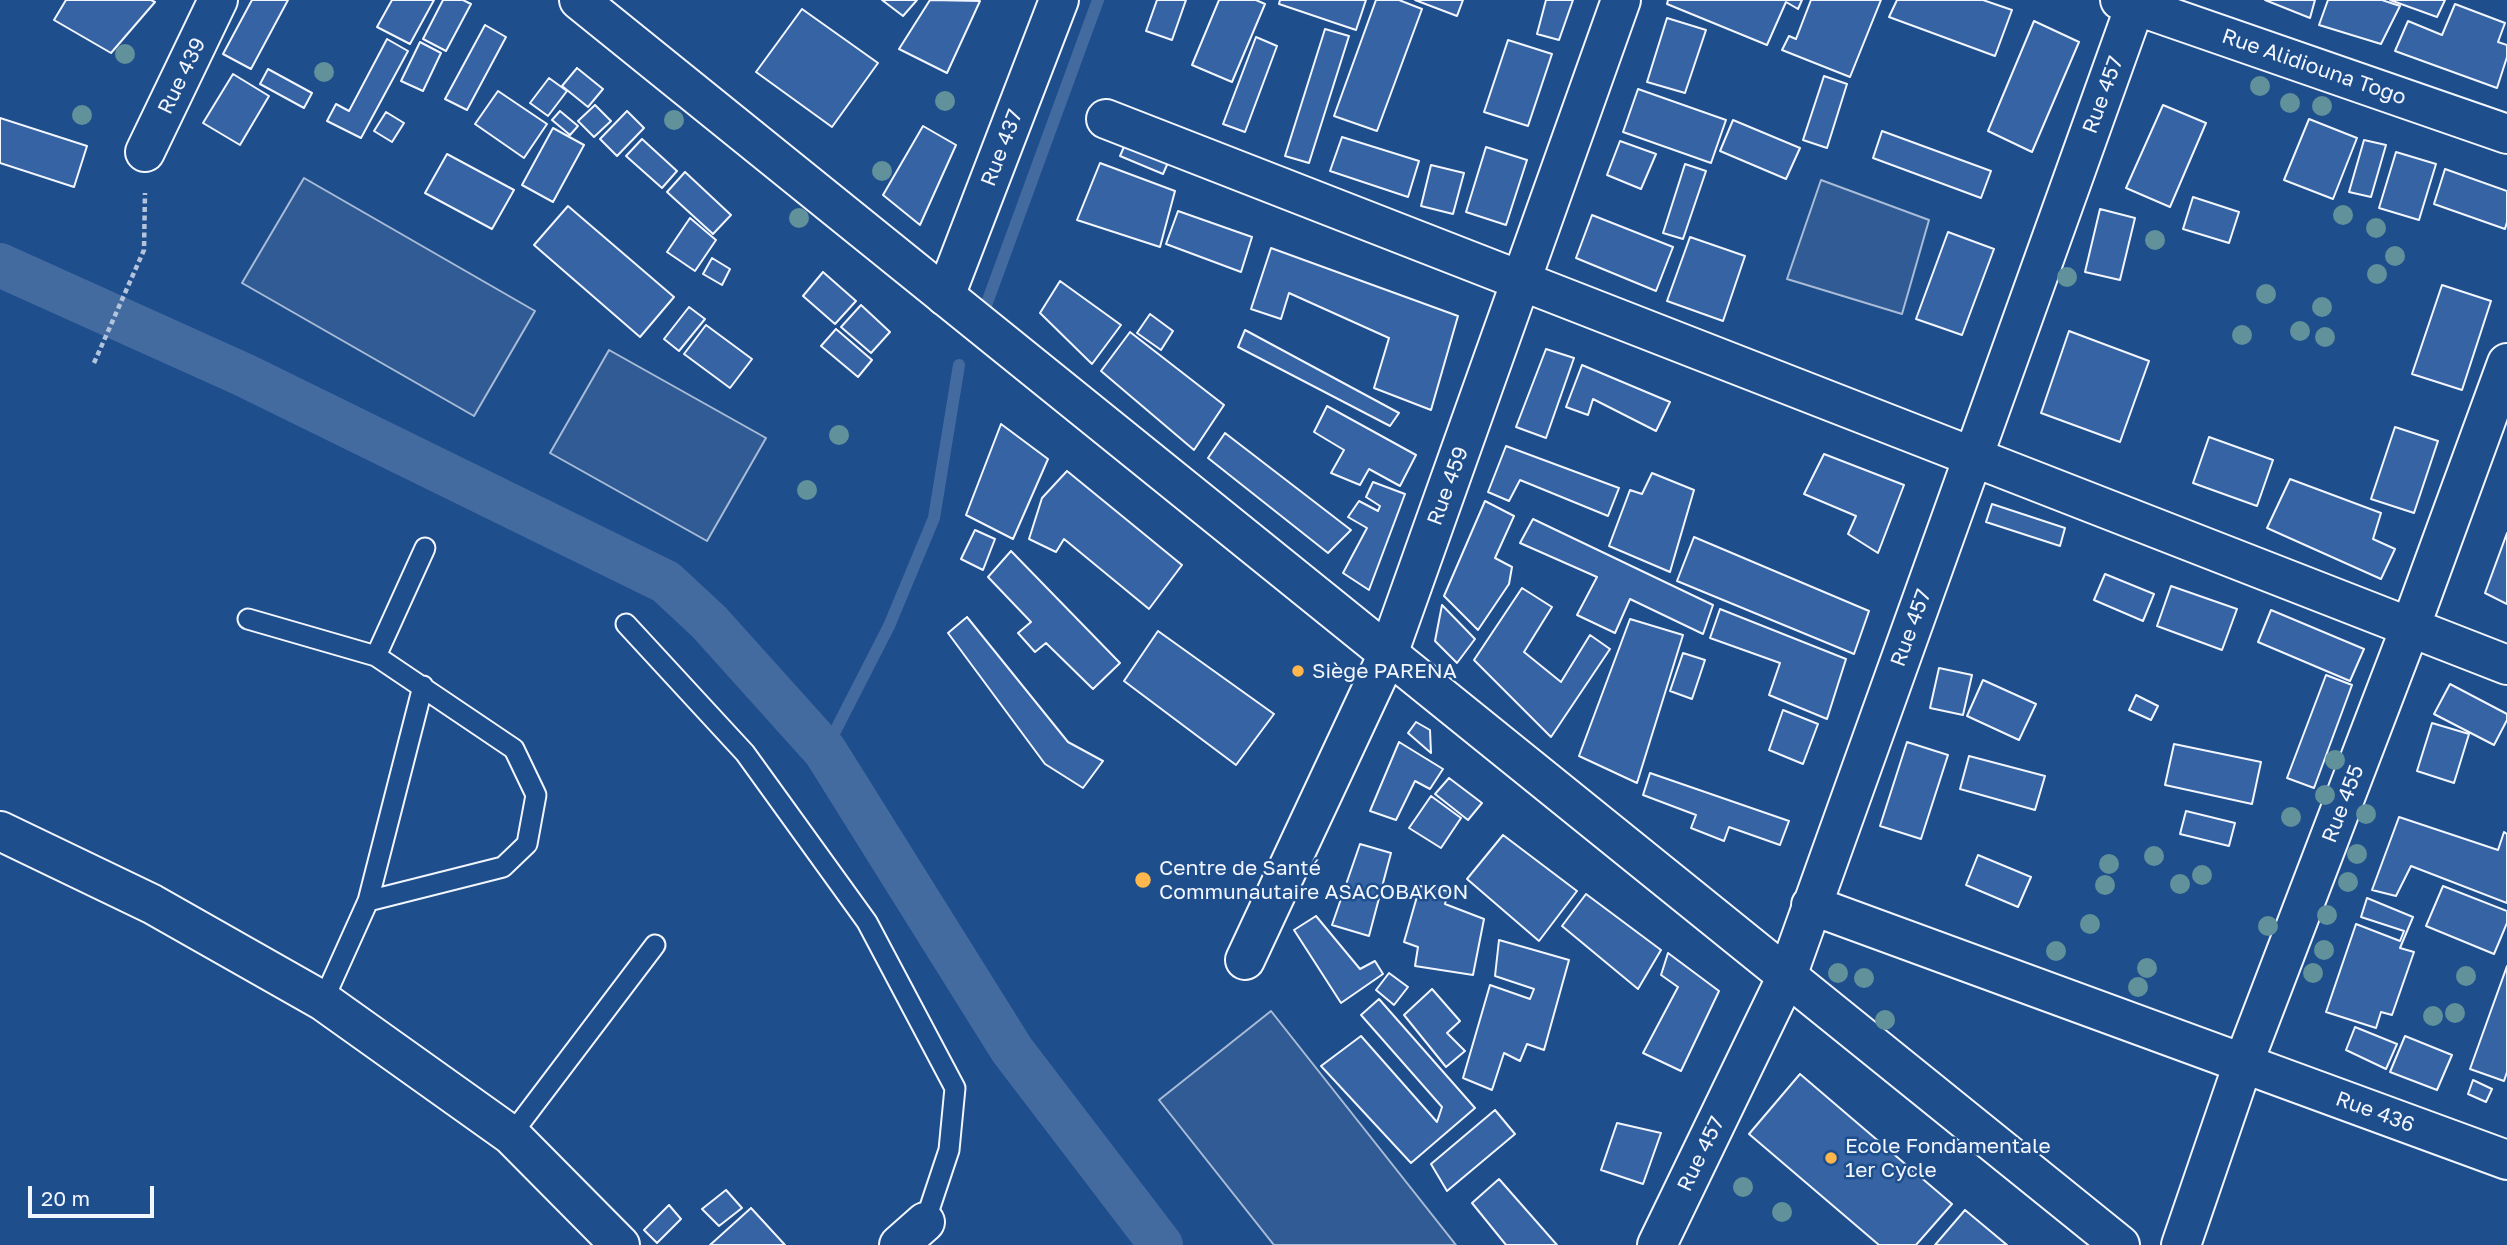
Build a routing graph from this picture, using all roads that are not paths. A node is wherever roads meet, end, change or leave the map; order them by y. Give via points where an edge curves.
1 (218, 0) edge
2 (579, 0) edge
3 (1059, 0) edge
4 (1621, 0) edge
5 (2131, 2) edge
6 (1106, 119) dead end
7 (2507, 134) edge
8 (145, 152) road end
9 (1521, 281) junction
10 (945, 296) junction
11 (2507, 363) edge
12 (1972, 457) junction
13 (425, 548) dead end
14 (248, 619) dead end
15 (626, 624) dead end
16 (2410, 628) junction
17 (1388, 654) junction
18 (376, 656) junction
19 (2507, 666) edge
20 (423, 686) junction
21 (5, 838) edge
22 (368, 901) junction
23 (1811, 905) junction
24 (655, 945) dead end
25 (1245, 960) dead end
26 (1787, 976) junction
27 (323, 1001) junction
28 (2243, 1064) junction
29 (512, 1135) junction
30 (2507, 1160) edge
31 (912, 1234) edge
32 (620, 1245) edge
33 (1657, 1245) edge
34 (2120, 1245) edge
35 (2180, 1245) edge

1 - 8 street, Rue 439
2 - 10 street
3 - 10 street, Rue 437
4 - 9 street, Rue 459
5 - 7 street, Rue Alidiouna Togo
5 - 12 street, Rue 457
6 - 9 street
9 - 12 street
9 - 17 street, Rue 459
10 - 17 street
11 - 16 street, Rue 455
12 - 16 street
12 - 23 street, Rue 457
13 - 18 lane
14 - 18 lane
15 - 31 lane via 745,753 867,922 955,1088 949,1150
16 - 19 street
16 - 28 street, Rue 455
17 - 25 street, Rue 459
17 - 26 street
18 - 20 lane
20 - 22 lane
20 - 22 lane via 514,749 536,794 527,844 503,867
21 - 27 street via 152,904
22 - 27 lane
23 - 26 street, Rue 457
23 - 28 street, Rue 436
24 - 29 lane
26 - 33 street, Rue 457
26 - 34 street
27 - 29 street
28 - 30 street, Rue 436
28 - 35 street, Rue 455
29 - 32 street

